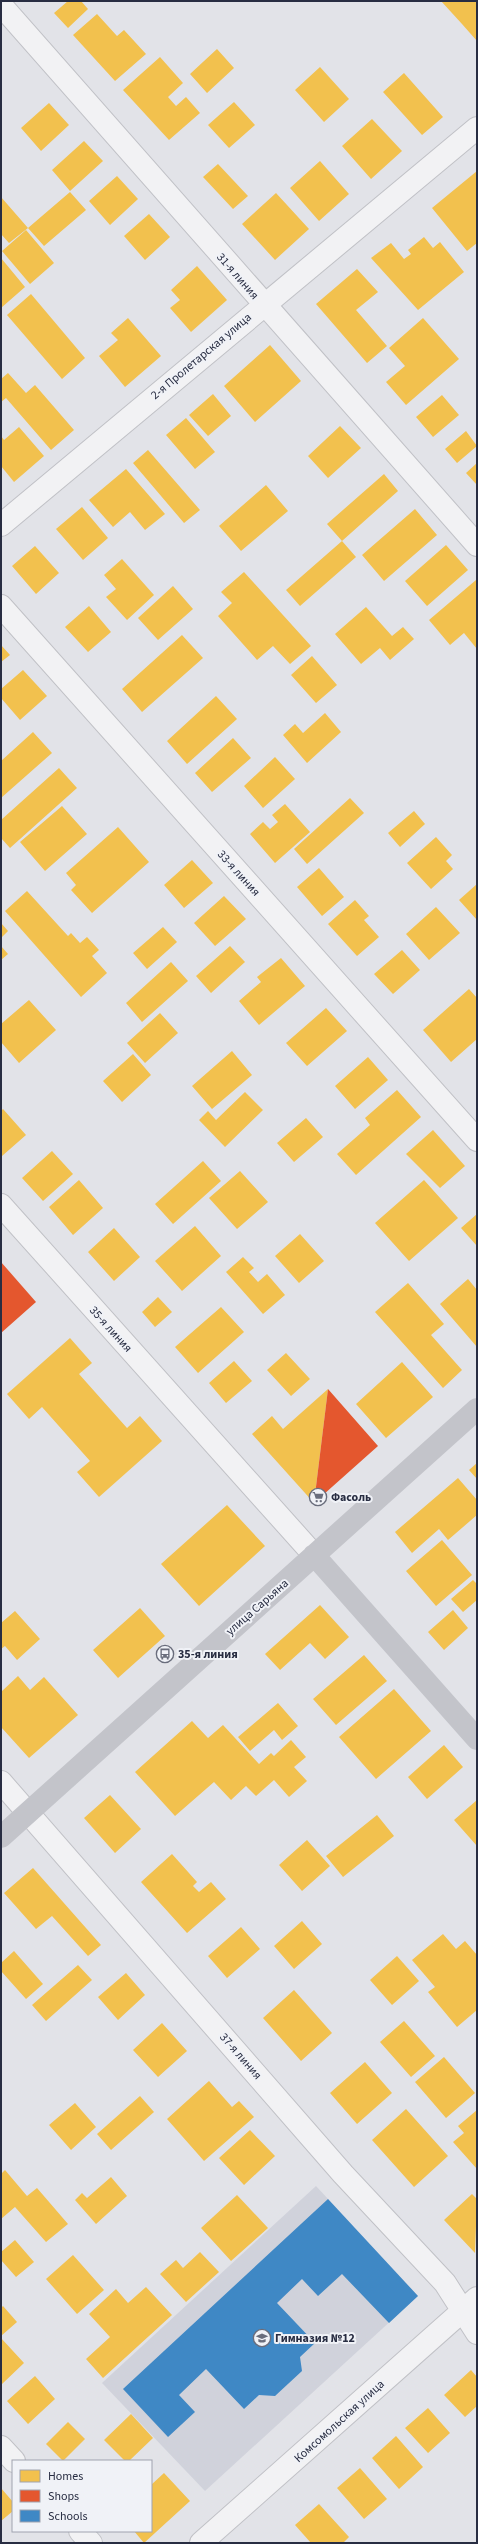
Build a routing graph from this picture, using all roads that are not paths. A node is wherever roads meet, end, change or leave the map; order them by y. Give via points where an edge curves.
1 (1, 5) edge
2 (477, 128) edge
3 (263, 304) junction
4 (1, 525) edge
5 (477, 545) edge
6 (1, 606) edge
7 (477, 1140) edge
8 (1, 1205) edge
9 (477, 1409) edge
10 (314, 1554) junction
11 (477, 1739) edge
12 (1, 1782) edge
13 (28, 1813) junction
14 (1, 1837) edge
15 (470, 2304) edge
16 (477, 2333) edge
17 (1, 2447) edge
18 (13, 2460) edge
19 (81, 2532) edge
20 (91, 2543) edge
21 (201, 2543) edge

1 - 3 street, 31-я линия
2 - 3 street, 2-я Пролетарская улица
3 - 4 street, 2-я Пролетарская улица
3 - 5 street, 31-я линия
6 - 7 street, 33-я линия
8 - 10 street, 35-я линия
9 - 10 main road, улица Сарьяна
10 - 11 main road, 35-я линия
10 - 13 main road, улица Сарьяна
12 - 13 street, 37-я линия
13 - 14 main road, улица Сарьяна
13 - 15 street, 37-я линия via 343,2174 445,2283
15 - 16 street, 37-я линия
15 - 21 street, Комсомольская улица
17 - 18 street
19 - 20 street

